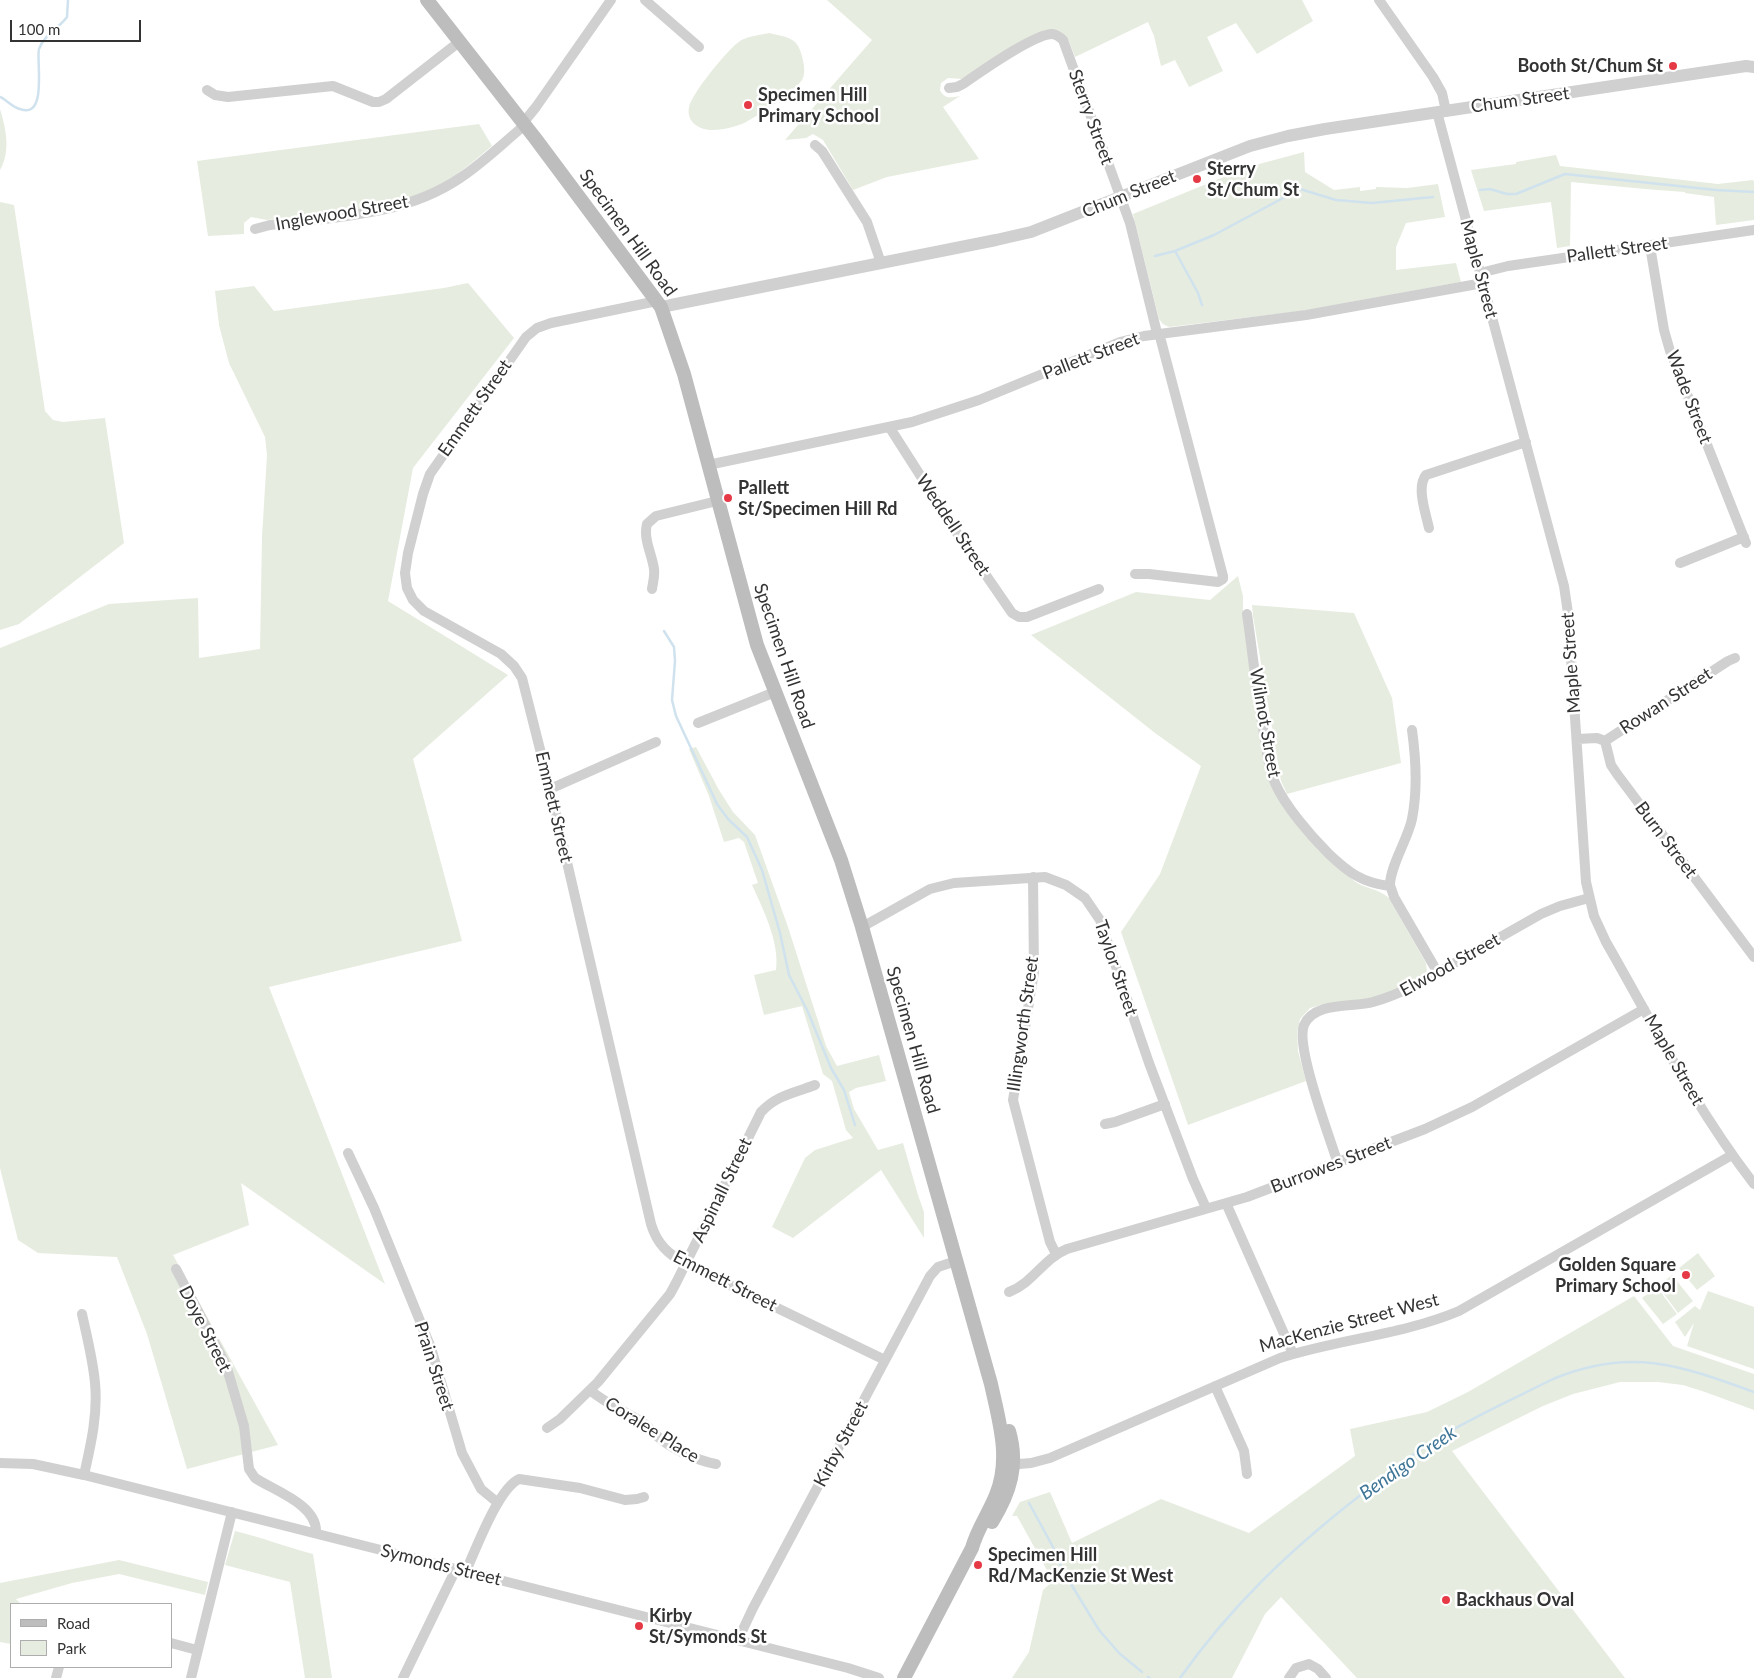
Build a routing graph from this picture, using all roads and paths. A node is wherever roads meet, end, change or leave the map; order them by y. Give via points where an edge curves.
1 (427, 0) edge
2 (612, 0) edge
3 (645, 0) edge
4 (1379, 0) edge
5 (459, 42) junction
6 (699, 46) dead end
7 (1751, 65) edge
8 (948, 88) dead end
9 (207, 90) dead end
10 (1441, 111) junction
11 (524, 124) junction
12 (815, 145) dead end
13 (1122, 198) junction
14 (255, 229) dead end
15 (1754, 230) edge
16 (1650, 246) junction
17 (881, 263) junction
18 (1482, 278) junction
19 (659, 304) junction
20 (1158, 333) junction
21 (890, 428) junction
22 (1526, 442) junction
23 (708, 465) junction
24 (717, 501) junction
25 (1429, 528) dead end
26 (1680, 563) dead end
27 (1135, 574) dead end
28 (1099, 588) dead end
29 (652, 589) dead end
30 (1247, 614) dead end
31 (1729, 650) dead end
32 (775, 692) junction
33 (698, 723) dead end
34 (1412, 730) dead end
35 (1577, 739) junction
36 (656, 742) dead end
37 (1606, 742) junction
38 (550, 789) junction
39 (1033, 877) junction
40 (1390, 886) junction
41 (1589, 898) junction
42 (862, 927) junction
43 (1754, 957) edge
44 (1438, 973) junction
45 (1644, 1009) junction
46 (816, 1085) dead end
47 (1164, 1104) junction
48 (1105, 1124) dead end
49 (348, 1153) dead end
50 (1732, 1155) junction
51 (1338, 1164) junction
52 (1754, 1184) edge
53 (1226, 1203) junction
54 (1206, 1208) junction
55 (1056, 1254) junction
56 (956, 1261) junction
57 (686, 1264) junction
58 (176, 1269) dead end
59 (1008, 1292) dead end
60 (82, 1314) dead end
61 (1293, 1354) junction
62 (885, 1360) junction
63 (1216, 1386) junction
64 (590, 1390) junction
65 (547, 1428) dead end
66 (0, 1463) edge
67 (716, 1464) dead end
68 (1009, 1465) junction
69 (1247, 1474) dead end
70 (84, 1475) junction
71 (644, 1496) dead end
72 (498, 1502) junction
73 (232, 1512) junction
74 (316, 1533) junction
75 (461, 1570) junction
76 (738, 1640) junction
77 (172, 1643) edge
78 (197, 1650) junction
79 (191, 1678) edge
80 (404, 1678) edge
81 (879, 1678) edge
82 (904, 1678) edge
83 (1289, 1678) edge
84 (1326, 1678) edge

1 - 5 main road, Specimen Hill Road
2 - 11 street, Inglewood Street
3 - 6 street
4 - 10 street, Maple Street via 1442,93
5 - 9 street via 379,102 333,86 228,97
5 - 11 main road, Specimen Hill Road
7 - 10 street, Chum Street
8 - 13 street, Sterry Street via 963,84 999,59 1042,37 1052,34 1060,37
10 - 13 street, Chum Street via 1268,141
10 - 18 street, Maple Street
11 - 14 street, Inglewood Street via 460,178 417,200 386,210
11 - 19 main road, Specimen Hill Road
12 - 17 street via 867,222
13 - 17 street, Chum Street via 1031,232
13 - 20 street
15 - 16 street, Pallett Street
16 - 18 street, Pallett Street via 1508,266
16 - 26 street, Wade Street via 1670,351 1745,540
17 - 19 street, Chum Street
18 - 20 street, Pallett Street via 1306,315
18 - 22 street, Maple Street
19 - 23 main road, Specimen Hill Road via 684,374
19 - 38 street, Emmett Street via 551,323 526,337 430,474 408,553 405,573 413,600 424,611 501,654 522,678
20 - 21 street, Pallett Street via 1120,342 979,400
20 - 27 street via 1224,573 1218,582
21 - 23 street, Pallett Street
21 - 28 street, Weddell Street via 1012,613 1027,617
22 - 25 street via 1426,475 1421,489
22 - 35 street, Maple Street via 1565,592
23 - 24 main road, Specimen Hill Road
24 - 29 street via 650,520 645,530 655,576
24 - 32 main road, Specimen Hill Road via 749,620
30 - 40 street, Wilmot Street via 1261,721 1276,785 1310,832 1338,862 1361,879
31 - 37 street, Rowan Street via 1731,660
32 - 33 street
32 - 42 main road, Specimen Hill Road via 841,860
34 - 40 street via 1416,764 1413,811
35 - 37 street via 1597,738
35 - 41 street, Maple Street
36 - 38 street
37 - 43 street, Burn Street via 1615,772
38 - 57 street, Emmett Street via 651,1224 668,1253
39 - 42 street, Taylor Street via 940,886
39 - 47 street, Taylor Street via 1045,877 1066,885 1085,898 1096,913
39 - 55 street, Illingworth Street via 1034,972 1012,1100
40 - 44 street
41 - 44 street, Elwood Street via 1540,914
41 - 45 street, Maple Street via 1600,930
42 - 56 main road, Specimen Hill Road
44 - 51 street, Elwood Street via 1385,999 1317,1012 1304,1025 1305,1057
45 - 50 street, Maple Street
45 - 51 street, Burrowes Street via 1472,1107
46 - 57 street, Aspinall Street via 780,1097 761,1112
47 - 48 street
47 - 54 street, Taylor Street
49 - 72 street, Prain Street via 431,1348 462,1454 481,1489
50 - 52 street, Maple Street
50 - 61 street, MacKenzie Street West via 1459,1311 1413,1327
51 - 53 street, Burrowes Street
53 - 54 street, Burrowes Street
53 - 61 street
54 - 55 street, Burrowes Street
55 - 59 street, Burrowes Street via 1030,1280
56 - 62 street, Kirby Street via 934,1270
56 - 68 main road, Specimen Hill Road via 991,1384
57 - 62 street, Emmett Street
57 - 64 street, Aspinall Street via 663,1304
58 - 74 street, Doye Street via 226,1365 244,1426 251,1474 307,1510 315,1521
60 - 70 street via 95,1382 96,1408
61 - 63 street, MacKenzie Street West
62 - 76 street, Kirby Street
63 - 68 street, MacKenzie Street West via 1050,1458
63 - 69 street via 1244,1451
64 - 65 street, Aspinall Street via 560,1420
64 - 67 street, Coralee Place via 603,1401 645,1424 667,1443 700,1460
66 - 70 street, Symonds Street via 33,1464
68 - 82 main road via 972,1548
70 - 73 street, Symonds Street
71 - 72 street via 625,1500 580,1488 519,1479 509,1486
72 - 75 street
73 - 74 street, Symonds Street
73 - 78 street
74 - 75 street, Symonds Street
75 - 76 street, Symonds Street
75 - 80 street
76 - 81 street, Symonds Street
77 - 78 street
78 - 79 street
83 - 84 street via 1296,1668 1309,1664

